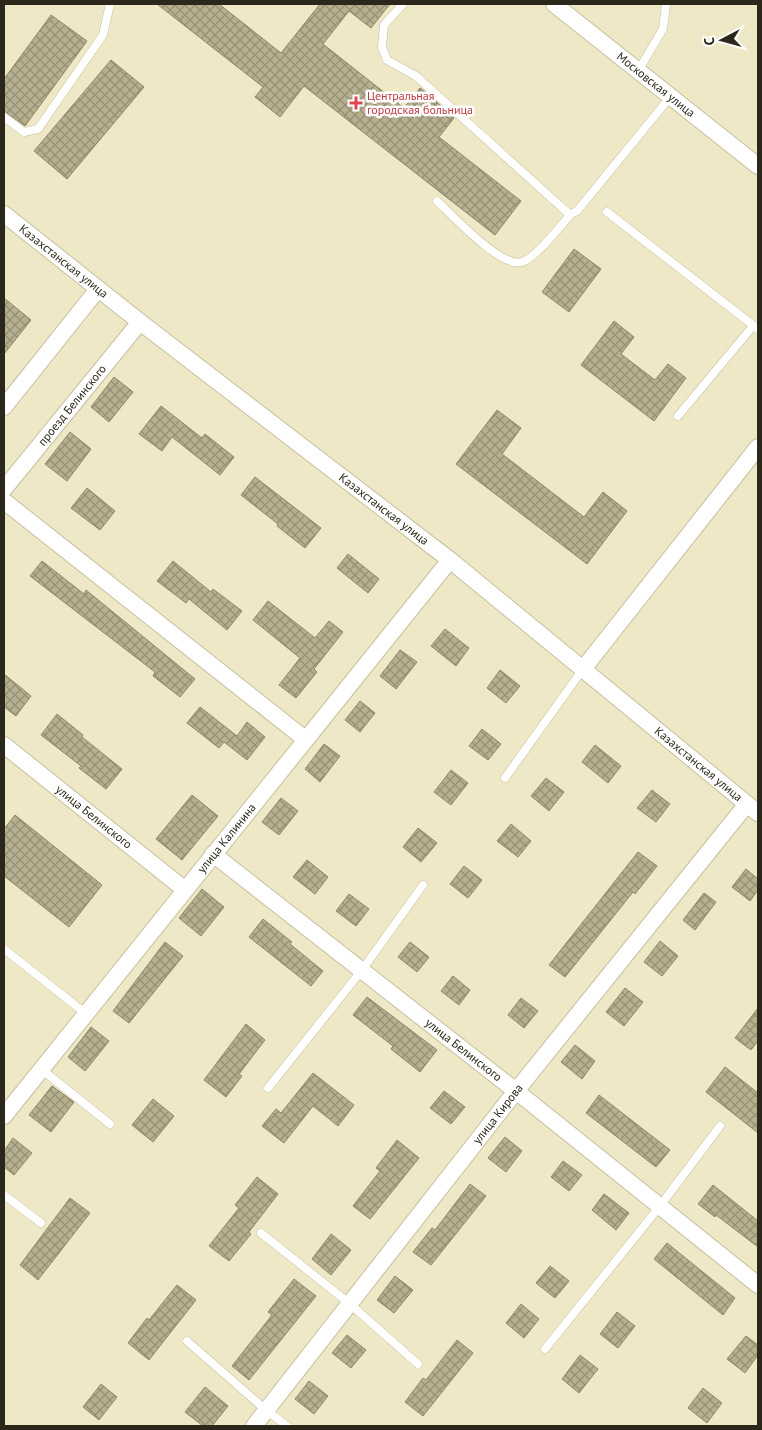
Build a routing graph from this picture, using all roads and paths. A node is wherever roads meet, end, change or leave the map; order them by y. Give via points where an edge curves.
1 (110, 4) edge
2 (403, 4) edge
3 (554, 4) edge
4 (666, 4) edge
5 (638, 71) junction
6 (671, 96) junction
7 (4, 117) edge
8 (758, 166) edge
9 (437, 201) dead end
10 (607, 212) dead end
11 (4, 214) edge
12 (571, 214) junction
13 (98, 290) junction
14 (140, 322) junction
15 (755, 327) edge
16 (4, 407) edge
17 (678, 416) dead end
18 (758, 447) edge
19 (4, 489) edge
20 (4, 501) edge
21 (450, 560) junction
22 (583, 670) junction
23 (305, 738) junction
24 (4, 744) edge
25 (505, 778) dead end
26 (753, 809) edge
27 (213, 854) junction
28 (423, 885) dead end
29 (184, 889) junction
30 (4, 949) edge
31 (362, 970) junction
32 (85, 1013) junction
33 (41, 1069) junction
34 (268, 1088) dead end
35 (516, 1091) junction
36 (4, 1116) edge
37 (110, 1124) dead end
38 (720, 1126) dead end
39 (4, 1195) edge
40 (660, 1206) junction
41 (41, 1223) dead end
42 (262, 1233) dead end
43 (758, 1285) edge
44 (350, 1304) junction
45 (187, 1341) dead end
46 (545, 1349) dead end
47 (418, 1364) dead end
48 (266, 1410) junction
49 (254, 1426) edge
50 (287, 1426) edge

1 - 7 lane via 103,35 38,129 24,132
2 - 12 lane via 384,25 382,47 387,60 416,76
3 - 5 street, Московская улица
4 - 5 lane via 663,29
5 - 6 street, Московская улица
6 - 8 street, Московская улица
6 - 12 lane via 577,212
9 - 12 lane via 488,248 510,262 522,262 537,251
10 - 15 lane
11 - 13 street, Казахстанская улица
13 - 14 street, Казахстанская улица
13 - 16 street
14 - 19 street, проезд Белинского
14 - 21 street, Казахстанская улица
15 - 17 lane
18 - 22 street
20 - 23 street
21 - 22 street, Казахстанская улица
21 - 23 street, улица Калинина
22 - 25 lane
22 - 26 street, Казахстанская улица
23 - 27 street, улица Калинина
24 - 29 street, улица Белинского
26 - 35 street, улица Кирова
27 - 29 street, улица Калинина
27 - 31 street, улица Белинского
28 - 31 lane
29 - 32 street, улица Калинина
30 - 32 lane
31 - 34 lane
31 - 35 street, улица Белинского
32 - 33 street, улица Калинина
33 - 36 street, улица Калинина
33 - 37 lane
35 - 40 street, улица Белинского
35 - 44 street, улица Кирова
38 - 40 lane
39 - 41 lane
40 - 43 street, улица Белинского
40 - 46 lane
42 - 44 lane
44 - 47 lane
44 - 48 street, улица Кирова
45 - 48 lane
48 - 49 street, улица Кирова
48 - 50 lane

